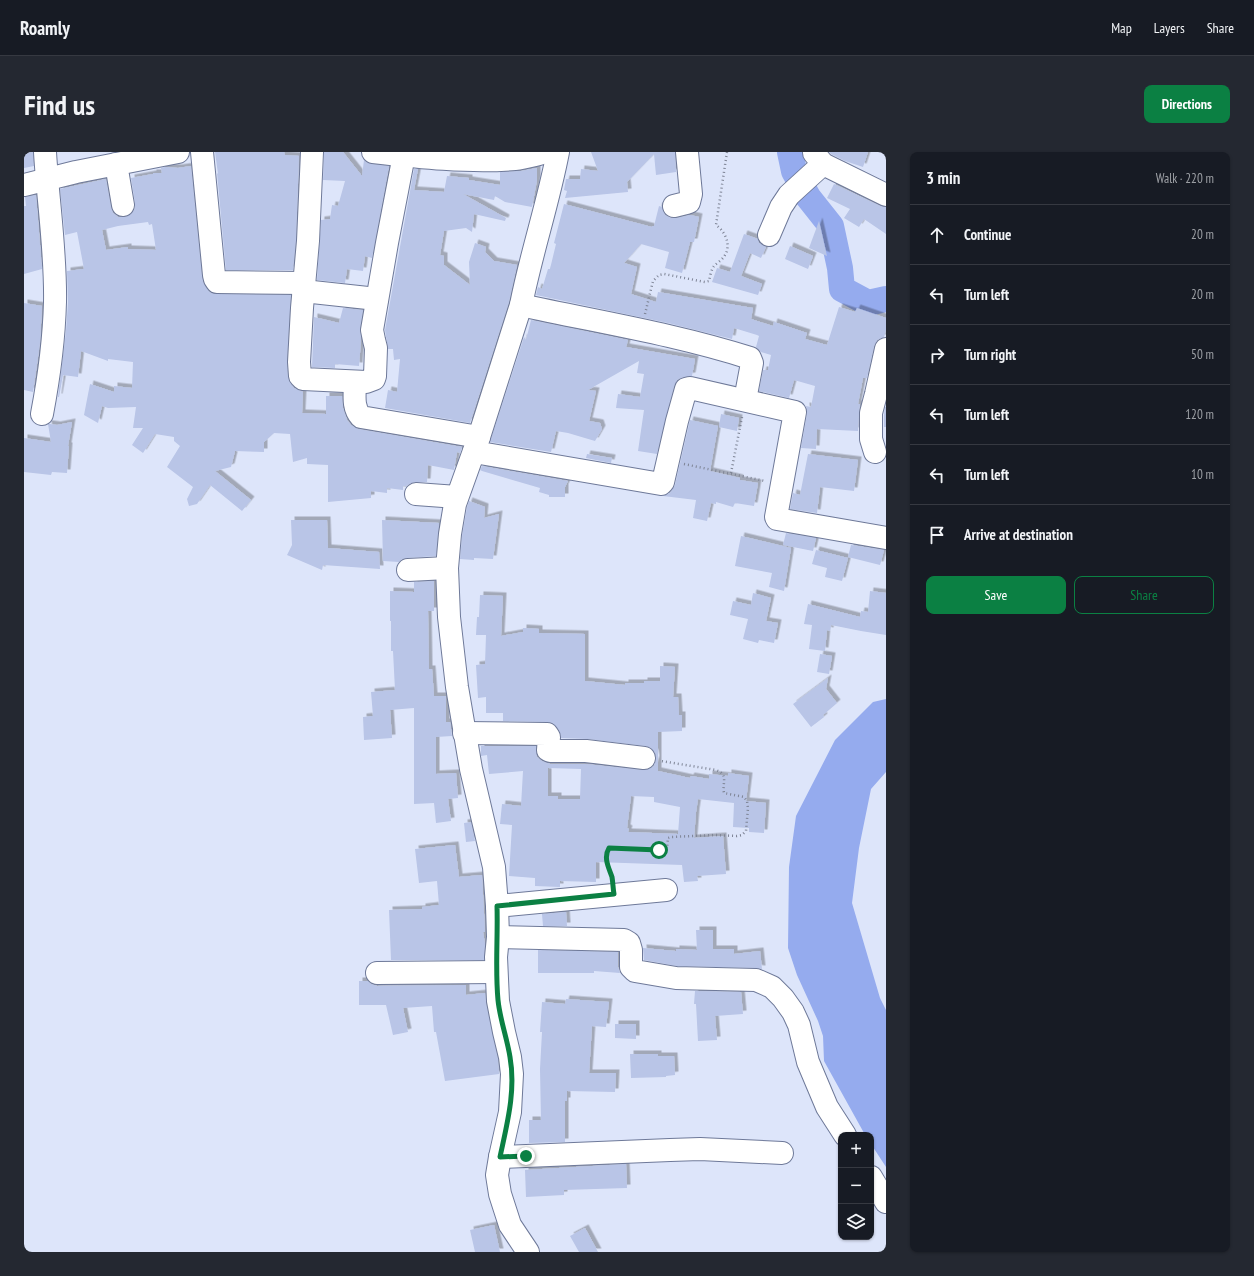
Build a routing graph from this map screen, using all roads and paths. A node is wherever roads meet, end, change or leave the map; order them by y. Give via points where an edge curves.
1 (45, 152) edge
2 (178, 152) edge
3 (202, 152) edge
4 (312, 152) edge
5 (373, 152) edge
6 (548, 152) edge
7 (558, 152) edge
8 (687, 152) edge
9 (727, 152) edge
10 (404, 155) junction
11 (818, 158) edge
12 (116, 164) junction
13 (47, 179) junction
14 (24, 185) edge
15 (886, 195) edge
16 (123, 204) dead end
17 (674, 206) dead end
18 (769, 235) dead end
19 (304, 287) junction
20 (377, 299) junction
21 (521, 305) junction
22 (642, 330) junction
23 (886, 349) edge
24 (355, 382) junction
25 (745, 400) junction
26 (42, 414) dead end
27 (477, 445) junction
28 (875, 452) dead end
29 (668, 460) junction
30 (731, 474) junction
31 (781, 485) junction
32 (416, 494) dead end
33 (457, 497) junction
34 (886, 538) edge
35 (447, 568) junction
36 (408, 570) dead end
37 (464, 733) junction
38 (644, 758) joint
39 (666, 890) dead end
40 (614, 894) junction
41 (497, 906) junction
42 (498, 937) junction
43 (496, 972) junction
44 (377, 974) dead end
45 (843, 1132) edge
46 (782, 1153) dead end
47 (500, 1157) junction
48 (874, 1182) edge
49 (886, 1202) edge
50 (528, 1252) edge

1 - 13 main road
2 - 12 main road
3 - 19 main road via 216,281
4 - 19 main road
5 - 10 main road
6 - 10 main road via 516,159 495,160
7 - 21 main road
8 - 17 main road via 691,194 689,202
9 - 22 path via 716,225 723,230 727,239 727,251 722,260 714,266 709,281 659,275 653,281
10 - 20 main road
11 - 15 main road
11 - 18 main road via 781,207
12 - 13 main road
12 - 16 main road
13 - 14 main road
13 - 26 main road via 55,302 49,376
19 - 20 main road
19 - 24 main road via 300,376 303,379
20 - 24 main road via 372,330 376,348 375,376 366,382
21 - 22 main road
21 - 27 main road
22 - 25 main road via 750,358 752,363
23 - 28 main road via 871,413 871,439
24 - 27 main road via 354,402 361,417
25 - 29 main road via 686,389
25 - 30 path
25 - 31 main road via 795,413
27 - 29 main road via 658,485 663,482
27 - 33 main road
29 - 30 path
30 - 31 path
31 - 34 main road via 776,517 778,520
32 - 33 main road
33 - 35 main road
35 - 36 main road
35 - 37 main road via 452,652
37 - 38 main road via 547,734 550,751 586,750
37 - 41 main road via 494,868
38 - 40 path via 720,772 724,777 724,793 744,797 747,801 746,831 737,836 671,837 668,838 667,848 662,850 609,848 606,855
39 - 40 main road
40 - 41 main road
41 - 42 main road
42 - 43 main road
42 - 45 main road via 624,940 629,943 631,967 635,971 676,978 756,980 772,987 784,998 793,1012 799,1025 808,1062 827,1107
43 - 44 main road
43 - 47 main road via 498,1002 512,1074 510,1112
46 - 47 main road via 700,1149
47 - 50 main road via 497,1175 504,1210 510,1225
48 - 49 main road

